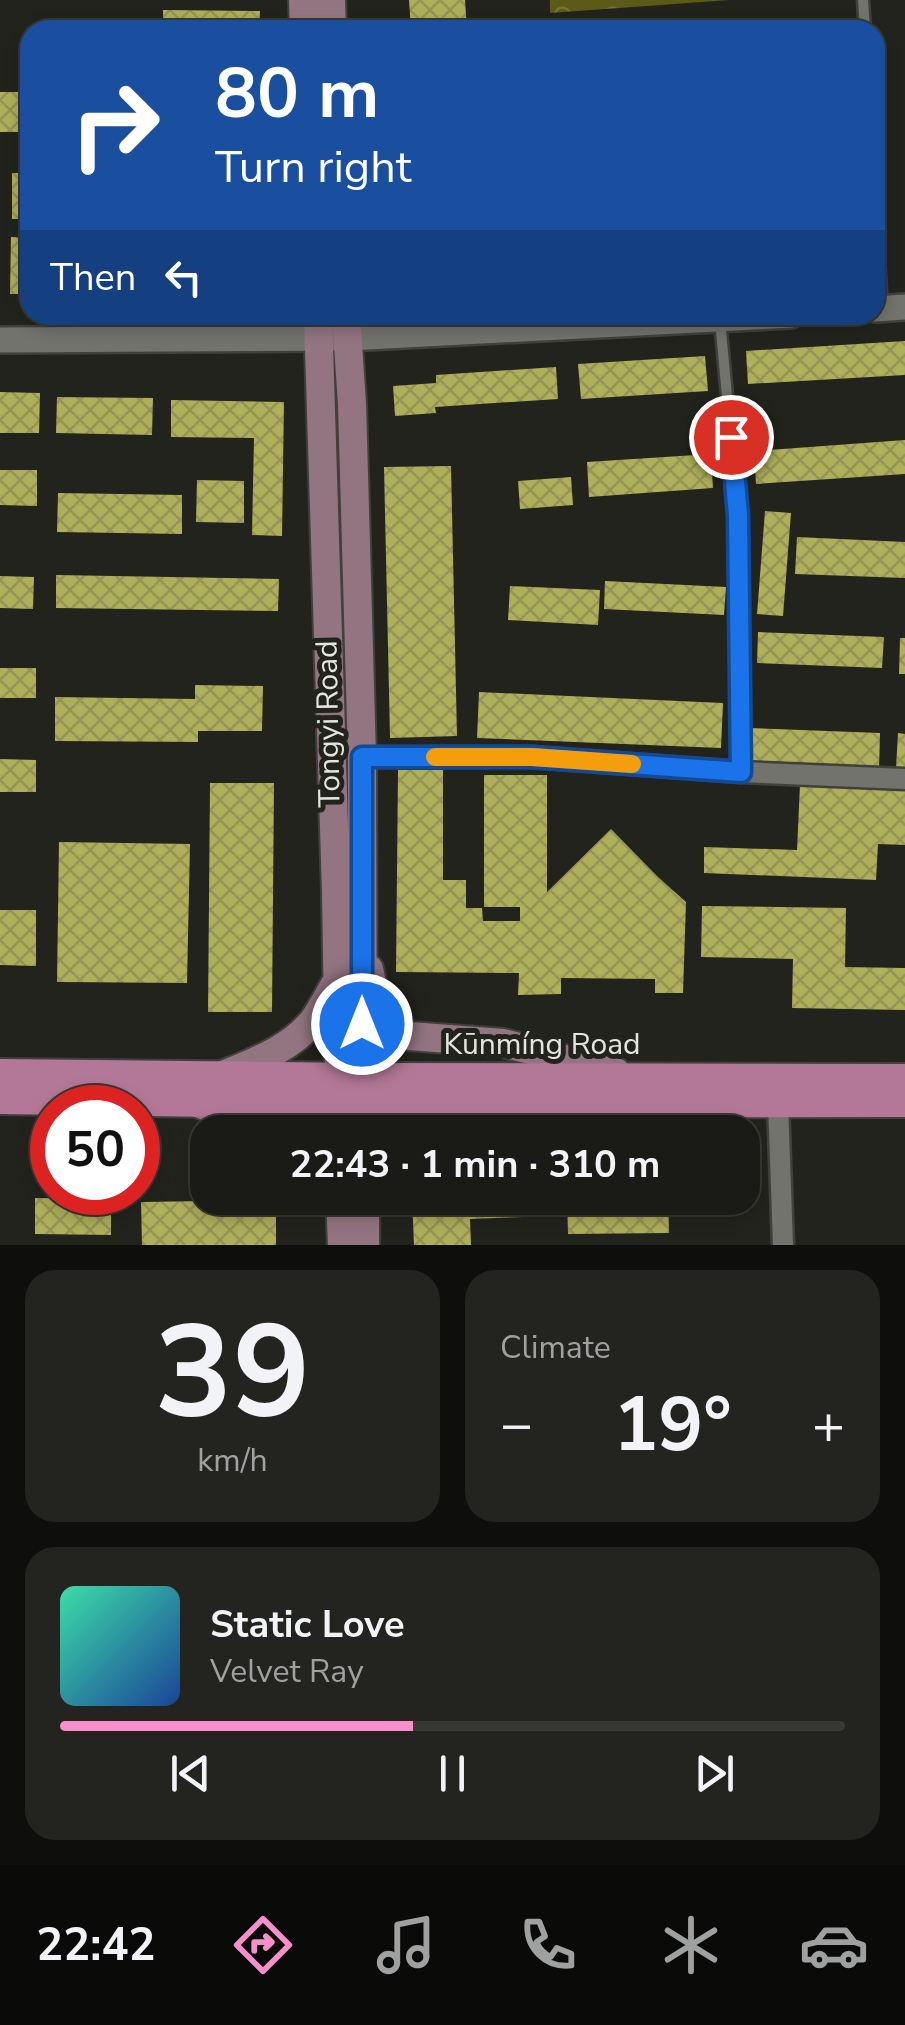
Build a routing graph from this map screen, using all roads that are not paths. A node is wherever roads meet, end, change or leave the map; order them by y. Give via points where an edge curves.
1 (454, 325) edge
2 (720, 325) edge
3 (318, 326) edge
4 (347, 327) edge
5 (0, 340) edge
6 (362, 757) junction
7 (741, 772) junction
8 (905, 779) edge
9 (363, 944) junction
10 (338, 977) junction
11 (0, 1073) edge
12 (223, 1075) junction
13 (632, 1076) junction
14 (905, 1078) edge
15 (351, 1090) junction
16 (0, 1100) edge
17 (197, 1102) junction
18 (478, 1102) junction
19 (778, 1103) junction
20 (905, 1103) edge
21 (227, 1115) edge
22 (344, 1115) edge
23 (358, 1115) edge
24 (444, 1115) edge
25 (364, 1215) edge
26 (365, 1245) edge
27 (783, 1245) edge

1 - 4 street
2 - 7 lane via 738,515
3 - 4 street
3 - 5 street
3 - 10 main road, Tongyi Road
4 - 6 main road, Tongyi Road
6 - 7 street via 532,757
6 - 9 main road, Tongyi Road
7 - 8 street
9 - 13 main road via 376,997 409,1036 503,1043
9 - 15 main road, Tongyi Road
10 - 12 main road via 297,1038
10 - 15 main road, Tongyi Road
11 - 12 main road, Kūnmíng Road
12 - 15 main road, Kūnmíng Road
13 - 14 main road, Kūnmíng Road
13 - 15 main road, Kūnmíng Road
15 - 17 main road, Kūnmíng Road
15 - 18 main road, Kūnmíng Road
15 - 22 main road, Tongyi Road
15 - 23 main road, Tongyi Road
16 - 17 main road, Kūnmíng Road
17 - 21 main road
18 - 19 main road, Kūnmíng Road
18 - 24 main road
19 - 20 main road, Kūnmíng Road
19 - 27 street
25 - 26 main road

